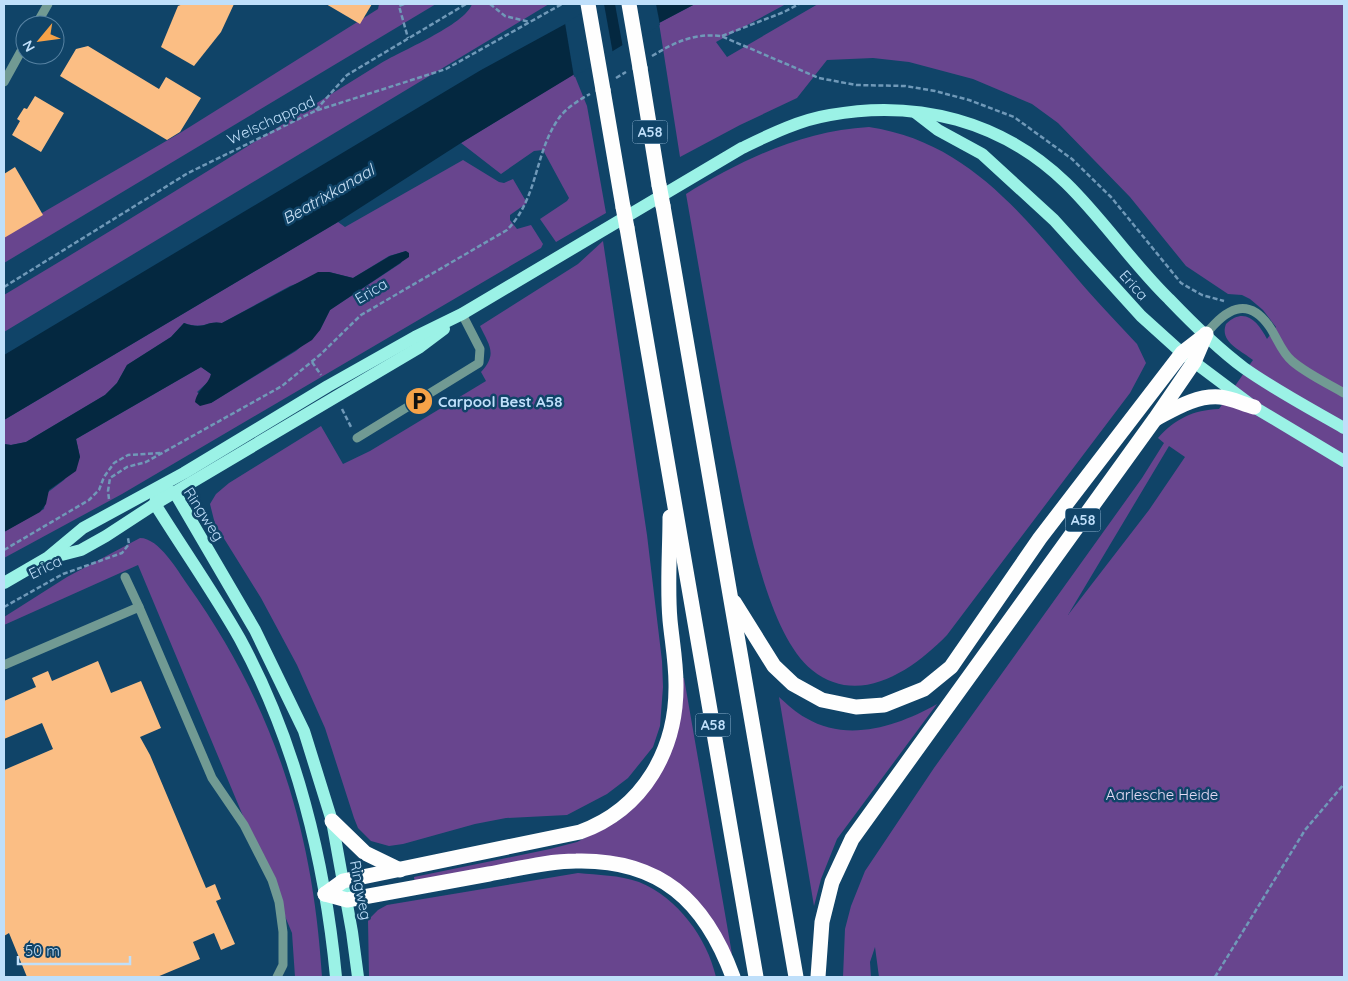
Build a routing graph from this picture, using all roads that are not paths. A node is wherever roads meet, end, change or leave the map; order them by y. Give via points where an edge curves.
1 (48, 4) edge
2 (588, 4) edge
3 (628, 4) edge
4 (42, 15) edge
5 (15, 62) edge
6 (4, 82) edge
7 (916, 113) junction
8 (462, 314) junction
9 (1206, 334) junction
10 (1188, 357) junction
11 (1344, 393) edge
12 (1254, 408) junction
13 (1155, 419) junction
14 (1344, 428) edge
15 (357, 438) dead end
16 (1344, 461) edge
17 (670, 473) junction
18 (158, 488) junction
19 (176, 493) junction
20 (155, 504) junction
21 (48, 558) junction
22 (125, 577) dead end
23 (4, 583) edge
24 (731, 596) junction
25 (139, 607) junction
26 (4, 665) edge
27 (332, 821) junction
28 (400, 870) junction
29 (343, 881) junction
30 (325, 894) junction
31 (347, 900) junction
32 (278, 977) edge
33 (336, 977) edge
34 (358, 977) edge
35 (734, 977) edge
36 (756, 977) edge
37 (796, 977) edge
38 (818, 977) edge

1 - 4 street
2 - 17 highway, A58, bridge
3 - 24 highway, A58, bridge
5 - 6 street
7 - 8 main road, Erica via 865,110 828,115 764,137
7 - 9 main road, Erica via 930,112 968,122 1032,154 1066,183 1167,298
7 - 10 main road, Erica via 938,130 982,154 1054,220 1140,316
8 - 15 street via 480,349 479,363
8 - 18 main road, Erica via 328,386
8 - 19 main road, Erica via 420,347
9 - 10 highway
9 - 11 street via 1223,316 1245,308 1258,314 1270,326 1291,360
9 - 14 main road, Erica via 1244,368
10 - 12 main road, Erica
10 - 13 highway, A58
10 - 24 highway, A58 via 1040,538 951,666 924,689 899,700 871,706 840,705 807,693 774,666
12 - 13 highway, A58 via 1220,397 1204,398
12 - 16 main road, Erica
13 - 38 highway, A58 via 852,839 832,882 822,922
17 - 28 highway, A58 via 670,618 676,702 671,734 649,781 620,810 580,832
17 - 36 highway, A58
18 - 19 main road, Ringweg
18 - 20 main road
18 - 21 main road, Erica via 83,528
19 - 20 main road, Erica
19 - 27 main road, Ringweg via 282,683 304,731
20 - 21 main road, Erica via 81,550
20 - 30 main road via 239,639 273,709 304,804
21 - 23 main road, Erica
22 - 25 street
24 - 37 highway, A58
25 - 26 street
25 - 32 street via 212,778 244,824 272,880 283,932 283,965
27 - 28 highway via 365,852
27 - 29 main road, Ringweg
28 - 29 highway, A58
29 - 30 highway, A58
29 - 31 main road, Ringweg
30 - 31 highway
30 - 33 main road
31 - 34 main road, Ringweg
31 - 35 highway via 575,861 631,866 678,890 699,912 712,930

